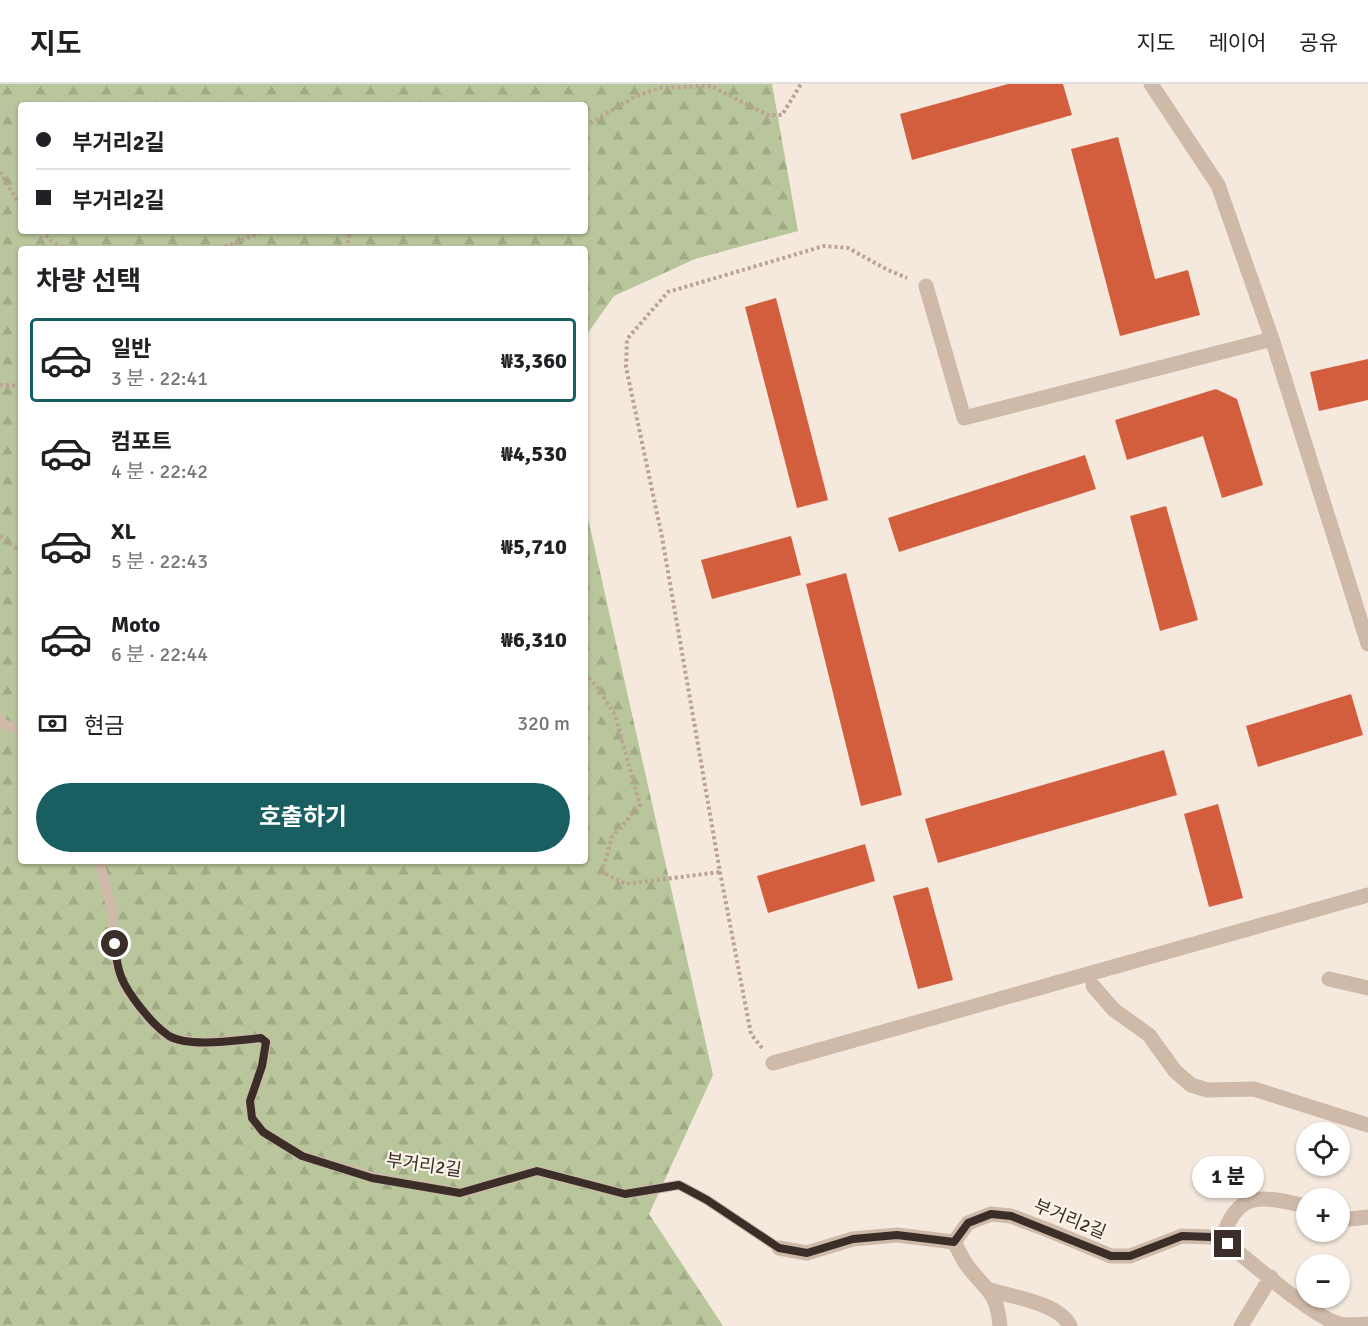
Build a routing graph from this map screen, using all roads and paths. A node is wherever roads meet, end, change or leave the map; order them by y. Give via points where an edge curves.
1 (801, 84) edge
2 (1151, 84) edge
3 (588, 124) edge
4 (0, 172) edge
5 (18, 202) edge
6 (45, 234) edge
7 (257, 234) edge
8 (60, 246) edge
9 (227, 246) edge
10 (926, 286) joint
11 (1272, 339) junction
12 (0, 385) edge
13 (18, 386) edge
14 (0, 536) edge
15 (18, 550) edge
16 (1368, 644) edge
17 (588, 676) edge
18 (0, 719) edge
19 (18, 730) edge
20 (100, 864) edge
21 (720, 872) junction
22 (1368, 895) edge
23 (1329, 980) dead end
24 (1093, 986) dead end
25 (1368, 988) edge
26 (773, 1063) joint
27 (1368, 1125) edge
28 (1296, 1204) edge
29 (1368, 1217) edge
30 (1350, 1219) edge
31 (1221, 1241) junction
32 (954, 1242) junction
33 (779, 1248) joint
34 (1271, 1277) junction
35 (990, 1290) junction
36 (1368, 1324) edge
37 (1000, 1326) edge
38 (1070, 1326) edge
39 (1241, 1326) edge

1 - 3 path via 782,115 768,115 711,86 660,88 636,96
2 - 11 street via 1218,185
4 - 5 path
6 - 8 path
7 - 9 path
10 - 11 street via 964,418
10 - 21 path via 848,248 824,246 668,292 627,339 626,367 662,537
11 - 16 street
12 - 13 path
14 - 15 path
17 - 21 path via 615,715 640,806 612,837 602,872 626,884
18 - 19 lane
20 - 33 lane, 부거리2길 via 112,910 116,960 123,985 154,1025 171,1038 202,1043 261,1038 266,1042 250,1101 252,1118 263,1132 302,1156 372,1178 460,1193 537,1171 625,1194 679,1185
21 - 26 path via 751,1034
22 - 26 street
23 - 25 street
24 - 27 street via 1114,1010 1149,1035 1191,1085 1207,1090 1254,1089
28 - 31 street via 1252,1199 1236,1209
29 - 30 street
31 - 32 street, 부거리2길 via 1182,1236 1130,1256 1111,1256 1011,1216 991,1214 968,1223
31 - 34 street, 부거리2길
32 - 33 street, 부거리2길 via 897,1235 853,1239 807,1253
32 - 35 street via 967,1267
34 - 36 street, 부거리2길 via 1330,1320
34 - 39 street
35 - 37 street via 999,1308
35 - 38 street via 1049,1307

